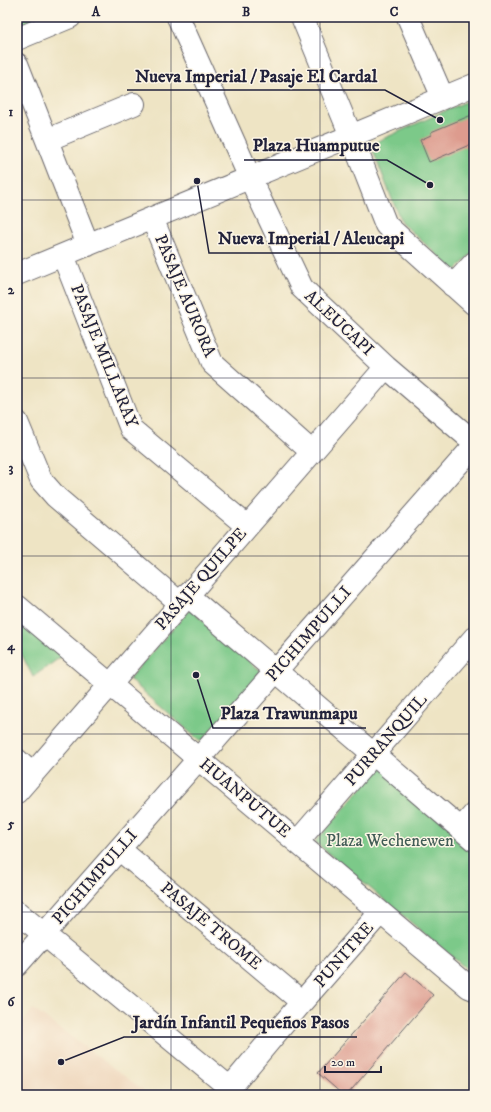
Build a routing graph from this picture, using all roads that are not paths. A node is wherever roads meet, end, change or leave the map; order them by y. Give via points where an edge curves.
1 (70, 17) edge
2 (178, 17) edge
3 (302, 17) edge
4 (408, 17) edge
5 (17, 39) edge
6 (17, 64) edge
7 (474, 85) edge
8 (442, 98) junction
9 (134, 104) dead end
10 (351, 136) junction
11 (47, 140) junction
12 (250, 178) junction
13 (152, 218) junction
14 (88, 245) junction
15 (63, 255) junction
16 (474, 263) edge
17 (17, 274) edge
18 (453, 286) junction
19 (474, 304) edge
20 (386, 367) junction
21 (17, 422) edge
22 (474, 442) edge
23 (474, 446) edge
24 (312, 452) junction
25 (247, 526) junction
26 (184, 599) junction
27 (17, 606) edge
28 (474, 638) edge
29 (276, 671) junction
30 (110, 684) junction
31 (373, 754) junction
32 (198, 759) junction
33 (24, 767) edge
34 (17, 792) edge
35 (470, 828) edge
36 (297, 842) junction
37 (119, 849) junction
38 (17, 912) edge
39 (380, 913) junction
40 (44, 934) junction
41 (17, 965) edge
42 (474, 989) edge
43 (302, 1002) junction

1 - 5 street
2 - 12 street, ALEUCAPI
3 - 10 street
4 - 8 street
6 - 11 street
7 - 8 street
8 - 10 street
9 - 11 street
10 - 12 street
10 - 18 street via 386,226
11 - 14 street
12 - 13 street
12 - 20 street, ALEUCAPI via 302,288
13 - 14 street
13 - 24 street, PASAJE AURORA via 212,363
14 - 15 street
15 - 17 street
15 - 25 street, PASAJE MILLARAY via 131,430
16 - 18 street
18 - 19 street
20 - 22 street, ALEUCAPI
20 - 24 street, PASAJE QUILPE
21 - 26 street via 41,480 56,497
23 - 29 street, PICHIMPULLI
24 - 25 street, PASAJE QUILPE
25 - 26 street, PASAJE QUILPE
26 - 29 street
26 - 30 street, PASAJE QUILPE
27 - 30 street, HUANPUTUE
28 - 31 street, PURRANQUIL
29 - 31 street
29 - 32 street, PICHIMPULLI
30 - 32 street, HUANPUTUE
30 - 33 street, PASAJE QUILPE
31 - 35 street
31 - 36 street, PURRANQUIL
32 - 36 street, HUANPUTUE
32 - 37 street, PICHIMPULLI
33 - 34 street, PASAJE QUILPE
36 - 39 street, HUANPUTUE
37 - 40 street, PICHIMPULLI
37 - 43 street, PASAJE TROME
38 - 40 street
39 - 42 street, HUANPUTUE via 468,987
39 - 43 street, PUNITRE
40 - 41 street, PICHIMPULLI
40 - 43 street, PUNITRE via 230,1088

